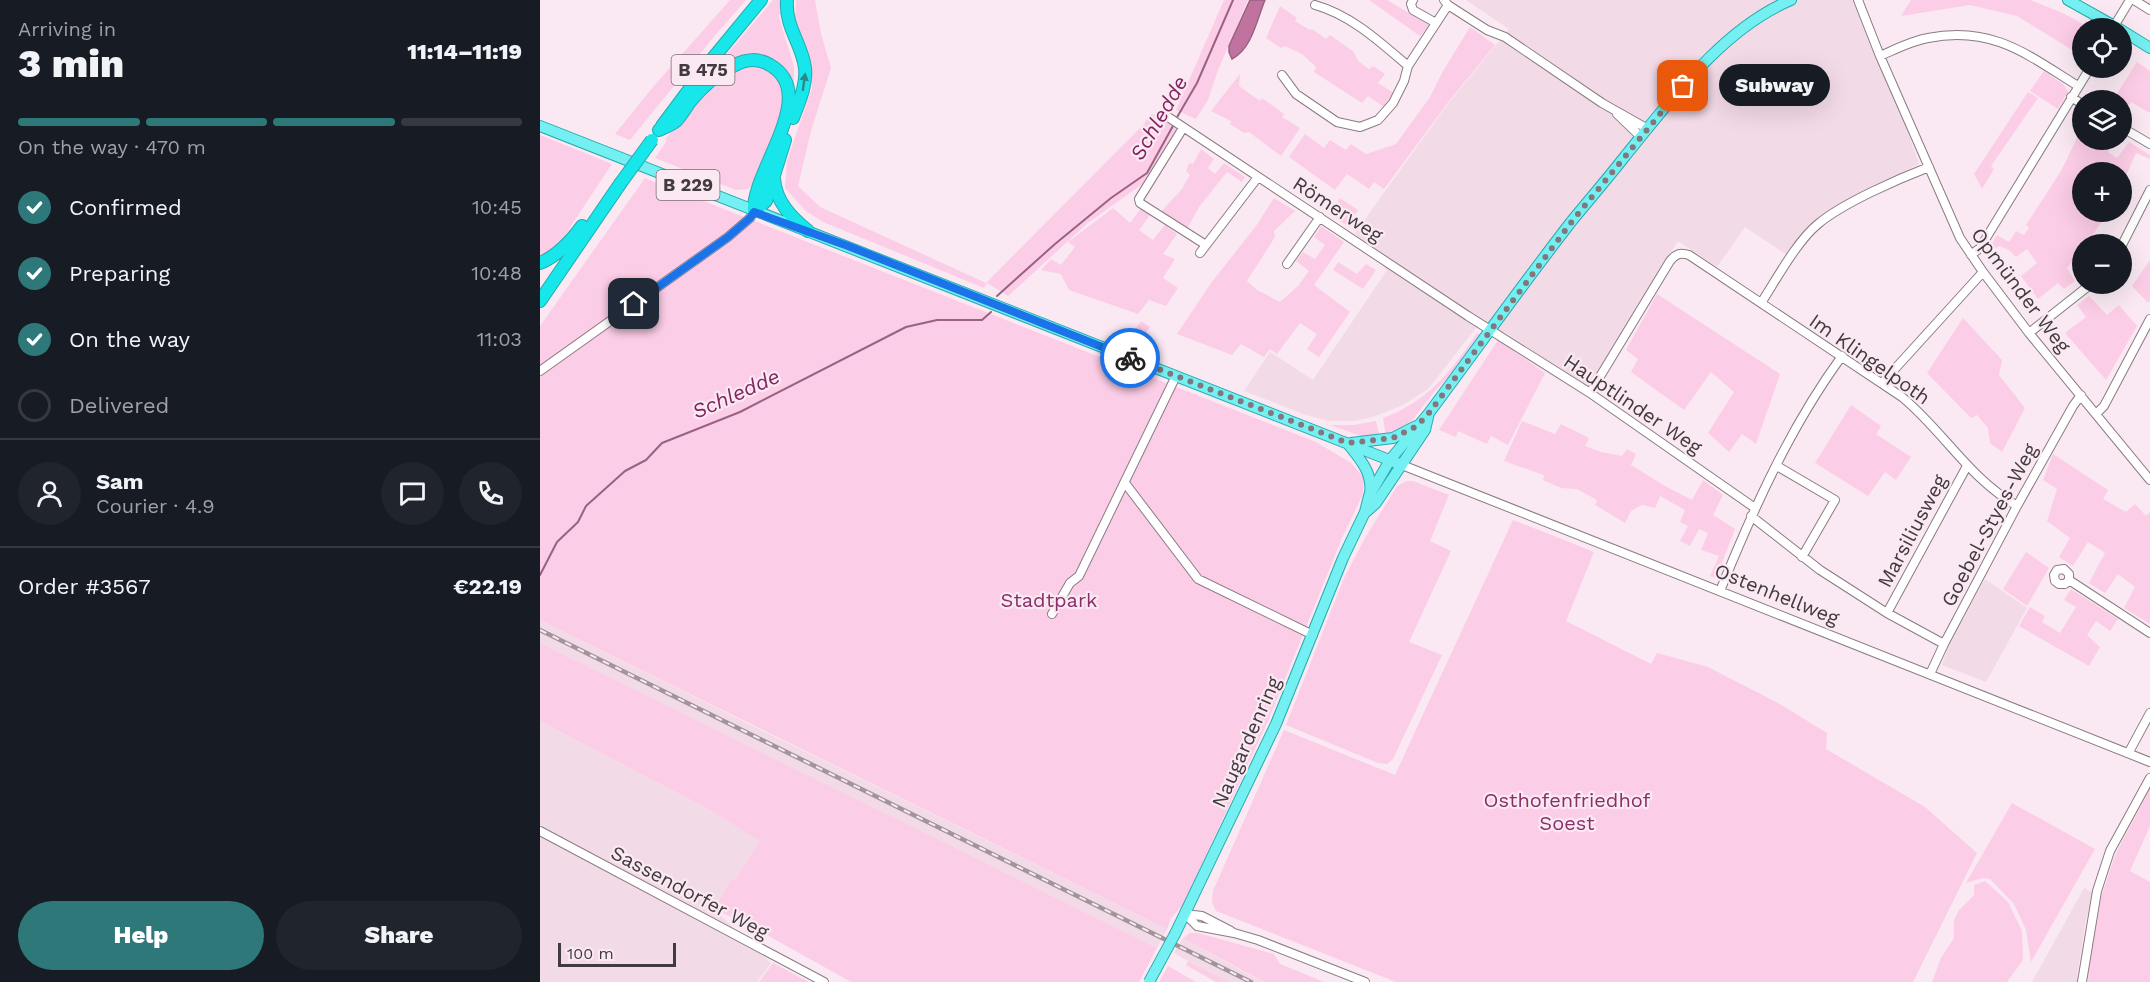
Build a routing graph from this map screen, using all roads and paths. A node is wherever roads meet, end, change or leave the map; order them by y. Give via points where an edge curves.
1 (761, 0) edge
2 (787, 0) edge
3 (1413, 0) edge
4 (1791, 0) edge
5 (1858, 0) edge
6 (2068, 0) edge
7 (2132, 0) edge
8 (1446, 3) edge
9 (1314, 5) dead end
10 (2150, 10) edge
11 (2100, 18) edge
12 (2122, 18) edge
13 (1436, 24) junction
14 (2132, 37) edge
15 (2150, 48) edge
16 (1880, 56) junction
17 (1408, 66) junction
18 (1282, 75) dead end
19 (2083, 78) edge
20 (2078, 86) junction
21 (2076, 90) edge
22 (2072, 97) edge
23 (1167, 117) dead end
24 (540, 126) edge
25 (1183, 128) junction
26 (1644, 133) junction
27 (2132, 133) edge
28 (656, 135) junction
29 (2150, 144) edge
30 (1929, 167) junction
31 (774, 177) junction
32 (1258, 177) junction
33 (2150, 190) edge
34 (606, 206) junction
35 (754, 212) junction
36 (1320, 218) junction
37 (808, 231) junction
38 (2128, 234) edge
39 (1971, 255) junction
40 (540, 263) edge
41 (1287, 264) dead end
42 (1983, 272) junction
43 (2079, 294) edge
44 (540, 301) edge
45 (1761, 303) junction
46 (2150, 319) edge
47 (1490, 330) junction
48 (2030, 333) junction
49 (1842, 356) junction
50 (540, 371) edge
51 (1176, 376) junction
52 (1882, 383) junction
53 (1590, 393) junction
54 (2081, 395) junction
55 (1429, 413) junction
56 (2096, 414) junction
57 (1417, 426) junction
58 (1348, 443) junction
59 (1390, 460) junction
60 (1402, 465) junction
61 (1777, 466) junction
62 (1967, 466) junction
63 (2150, 480) edge
64 (1125, 483) junction
65 (1369, 496) junction
66 (2017, 506) junction
67 (1365, 512) junction
68 (1753, 512) junction
69 (1802, 557) junction
70 (2069, 580) dead end
71 (1720, 591) junction
72 (1887, 613) junction
73 (1052, 614) dead end
74 (2150, 633) edge
75 (1313, 635) junction
76 (1944, 644) junction
77 (1930, 674) junction
78 (2150, 713) edge
79 (2129, 752) junction
80 (2150, 762) edge
81 (2150, 778) edge
82 (540, 831) edge
83 (1185, 914) junction
84 (824, 982) edge
85 (1149, 982) edge
86 (1365, 982) edge
87 (2082, 982) edge

1 - 28 highway, B 475
31 -> 2 highway via 805,76 804,62 788,23
3 - 13 street via 1413,10
4 - 26 main road via 1734,37 1697,72
5 - 16 street, Opmünder Weg
6 - 11 main road
7 - 10 street
7 - 12 street
8 - 13 street
8 - 26 street via 1505,37
9 - 17 street via 1334,10 1353,22
13 - 17 street
14 - 15 main road
16 - 20 street via 1928,37 1978,37 2027,53
16 - 30 street, Opmünder Weg
17 - 18 street via 1393,103 1378,120 1359,127 1337,122 1296,94
19 - 20 street
20 - 21 street
22 - 39 street via 1980,248
23 - 25 street, Römerweg
24 - 35 main road, B 229
25 - 32 street, Römerweg
25 - 32 street via 1139,199 1203,249
26 - 47 main road
27 - 29 street
28 - 34 highway, B 475, bridge
28 - 35 highway via 675,122 701,90 726,69 738,63 761,61 779,71 788,86 789,105 755,196
30 - 39 street, Opmünder Weg
30 - 45 street via 1845,207 1817,225
31 - 35 highway via 766,201
31 - 37 highway via 780,202
32 - 36 street, Römerweg
33 - 38 street
34 - 40 highway via 590,217 563,248
34 - 44 highway, B 475
35 - 37 main road, B 229
35 - 50 street via 728,237
36 - 41 street
36 - 47 street, Römerweg
37 - 51 main road, B 229
39 - 42 street, Opmünder Weg
42 - 48 street, Opmünder Weg
42 - 52 street
43 - 48 street
45 - 49 street, Im Klingelpoth
45 - 53 street, Im Klingelpoth via 1689,255 1676,255
46 - 56 street via 2104,406
47 - 53 street, Hauptlinder Weg
47 - 55 main road
48 - 54 street, Opmünder Weg
49 - 52 street, Im Klingelpoth
49 - 61 street
51 - 58 main road, B 229
51 - 64 street
52 - 62 street, Im Klingelpoth via 1920,411
53 - 68 street, Hauptlinder Weg
54 - 56 street, Opmünder Weg
54 - 66 street, Goebel-Styes-Weg
55 - 57 main road, Naugardenring
55 - 60 main road, Naugardenring via 1425,430
56 - 63 street, Opmünder Weg
57 - 58 main road via 1393,438
57 - 59 main road, Naugardenring
58 - 59 main road, B 229
58 - 65 main road via 1367,470
59 - 60 main road, Ostenhellweg / B 229
59 - 65 main road, Naugardenring
60 - 67 main road, Naugardenring via 1376,503
60 - 71 street, Ostenhellweg
61 - 68 street
61 - 69 street via 1835,500
62 - 66 street, Im Klingelpoth via 1986,486
62 - 72 street, Marsiliusweg
64 - 73 street via 1079,576 1070,583
64 - 75 street via 1198,579
65 - 67 main road, Naugardenring
66 - 76 street, Goebel-Styes-Weg
67 - 75 main road, Naugardenring
68 - 69 street, Hauptlinder Weg
68 - 71 street
69 - 72 street, Hauptlinder Weg
70 - 74 street
71 - 77 street, Ostenhellweg
72 - 76 street, Hauptlinder Weg
75 - 83 main road, Naugardenring via 1276,724
76 - 77 street, Goebel-Styes-Weg
77 - 79 street, Ostenhellweg
78 - 79 street
79 - 80 street, Ostenhellweg
81 - 87 street via 2110,851 2097,891
82 - 84 street, Sassendorfer Weg
83 - 85 main road, Naugardenring, bridge
83 - 86 street via 1197,926 1277,947

